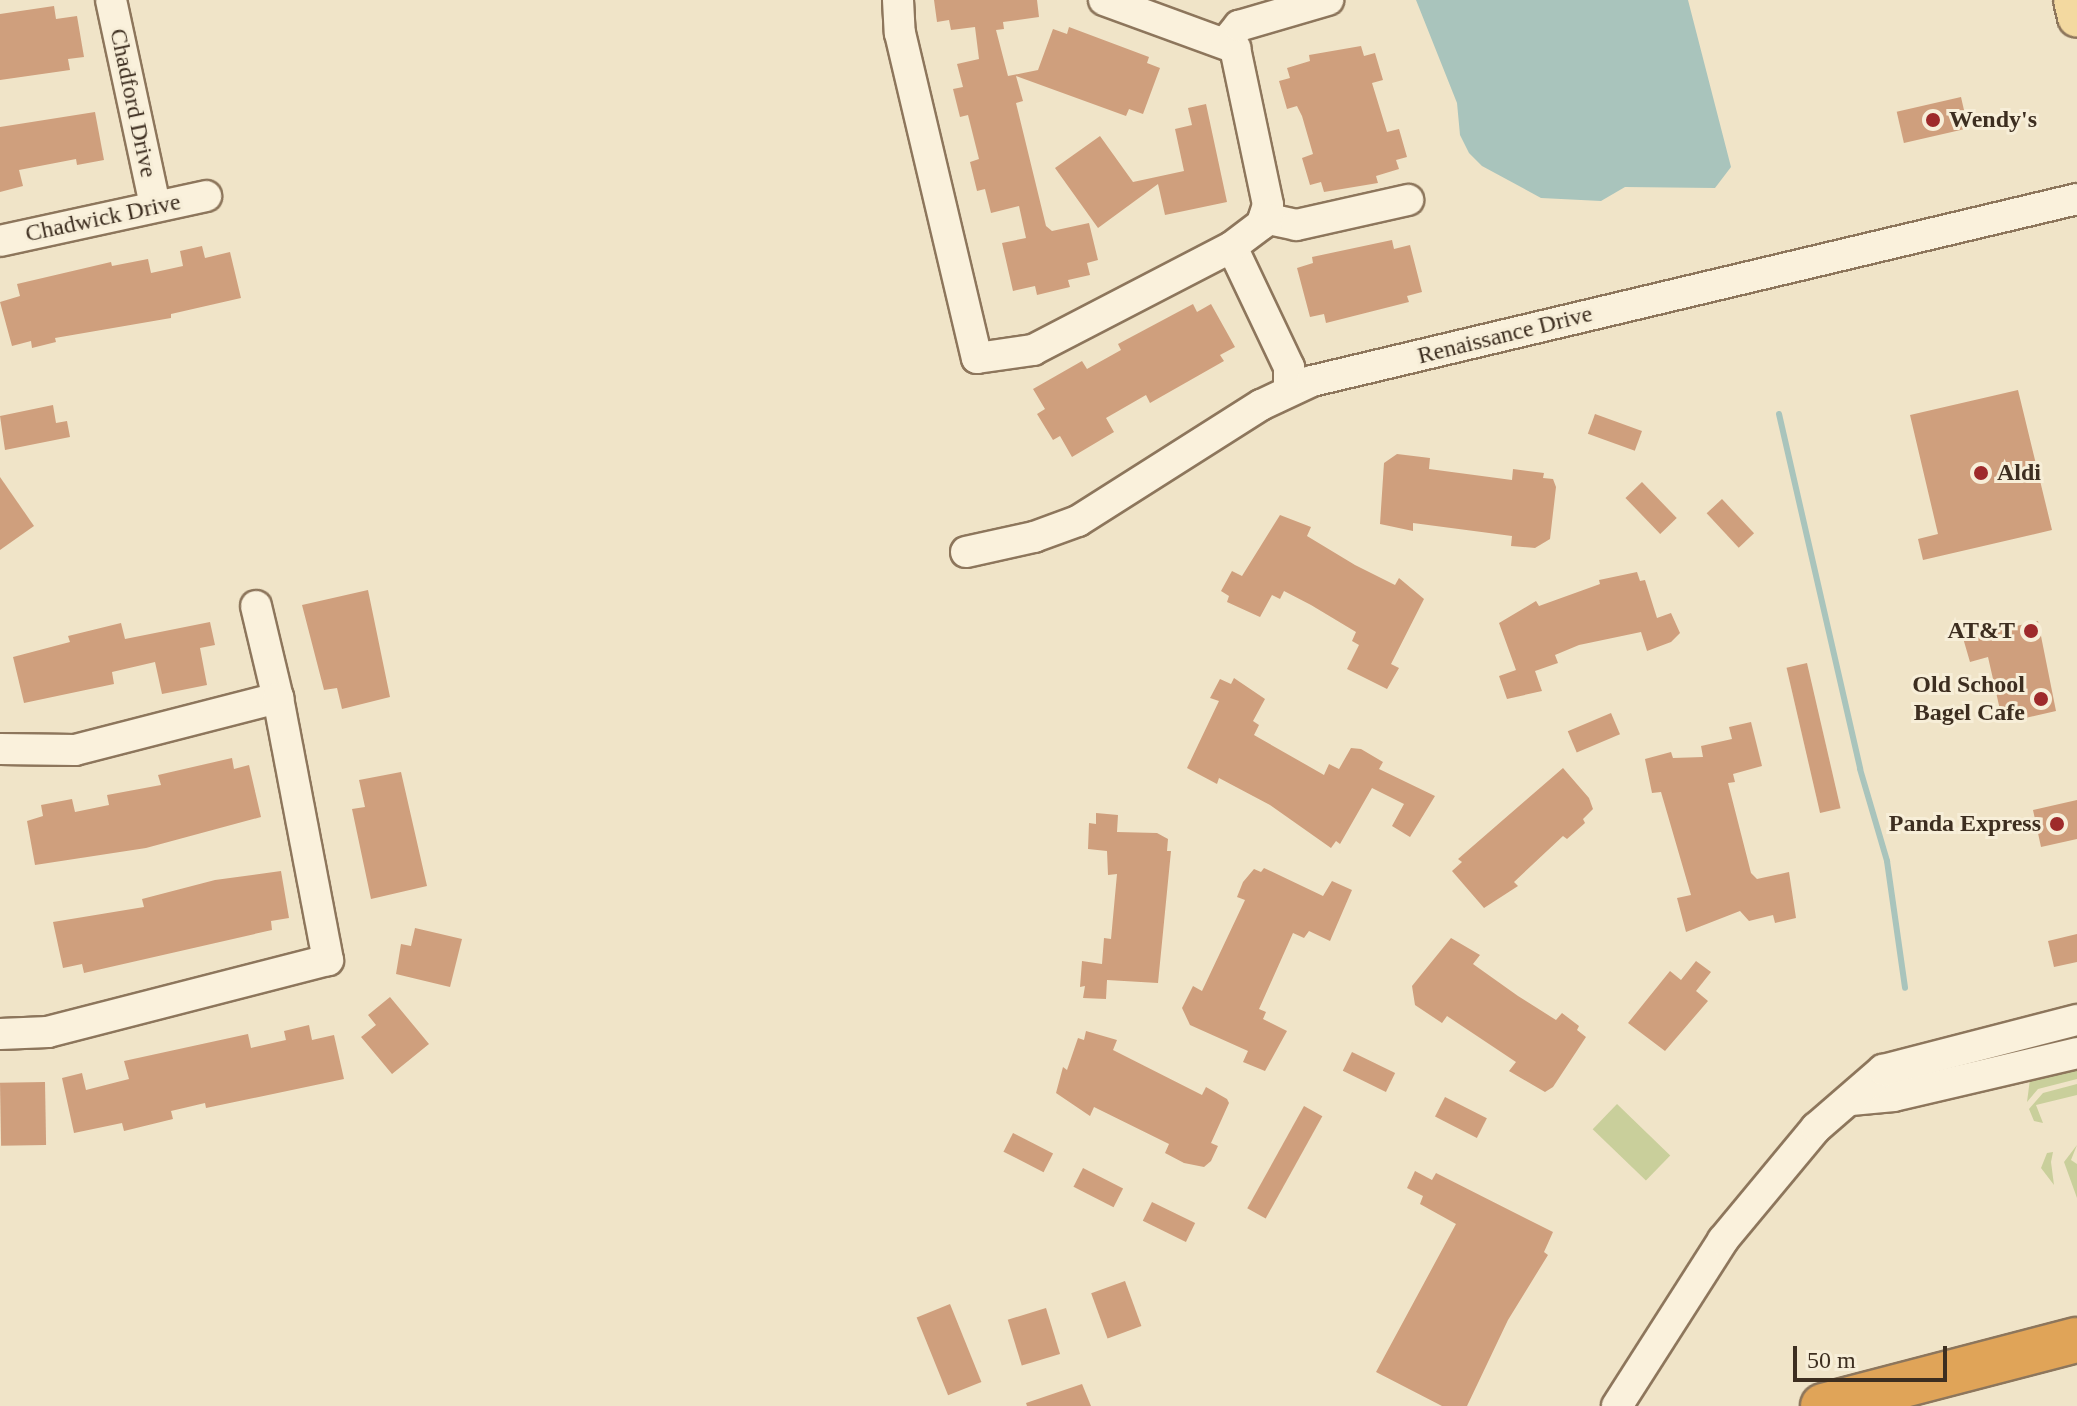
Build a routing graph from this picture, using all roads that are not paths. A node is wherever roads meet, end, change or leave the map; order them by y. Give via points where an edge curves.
1 (111, 0) edge
2 (898, 0) edge
3 (1104, 0) edge
4 (1328, 0) edge
5 (2073, 0) edge
6 (2077, 18) edge
7 (1226, 42) junction
8 (206, 196) dead end
9 (2077, 199) edge
10 (1408, 200) dead end
11 (155, 206) junction
12 (1264, 218) junction
13 (0, 241) edge
14 (1232, 247) junction
15 (1289, 390) junction
16 (966, 552) dead end
17 (256, 606) dead end
18 (278, 698) junction
19 (0, 749) edge
20 (2077, 1020) edge
21 (0, 1034) edge
22 (2077, 1053) edge
23 (1851, 1100) junction
24 (2077, 1340) edge
25 (2077, 1364) edge
26 (1617, 1406) edge
27 (1823, 1406) edge
28 (1899, 1406) edge

1 - 11 street, Chadford Drive
2 - 14 street via 900,33 977,358 1033,350
3 - 7 street
4 - 7 street via 1239,26
5 - 6 main road
7 - 12 street via 1235,48 1268,205
8 - 11 street, Chadwick Drive
9 - 15 street, Renaissance Drive
10 - 12 street via 1296,225
11 - 13 street, Chadwick Drive
12 - 14 street via 1248,238
14 - 15 street via 1289,367
15 - 16 street, Renaissance Drive via 1078,521
17 - 18 street
18 - 19 street via 75,750
18 - 21 street via 328,960 48,1032
20 - 23 street via 1883,1070
22 - 23 street via 1894,1096
23 - 26 street via 1816,1128 1723,1240
24 - 27 highway
25 - 28 highway

